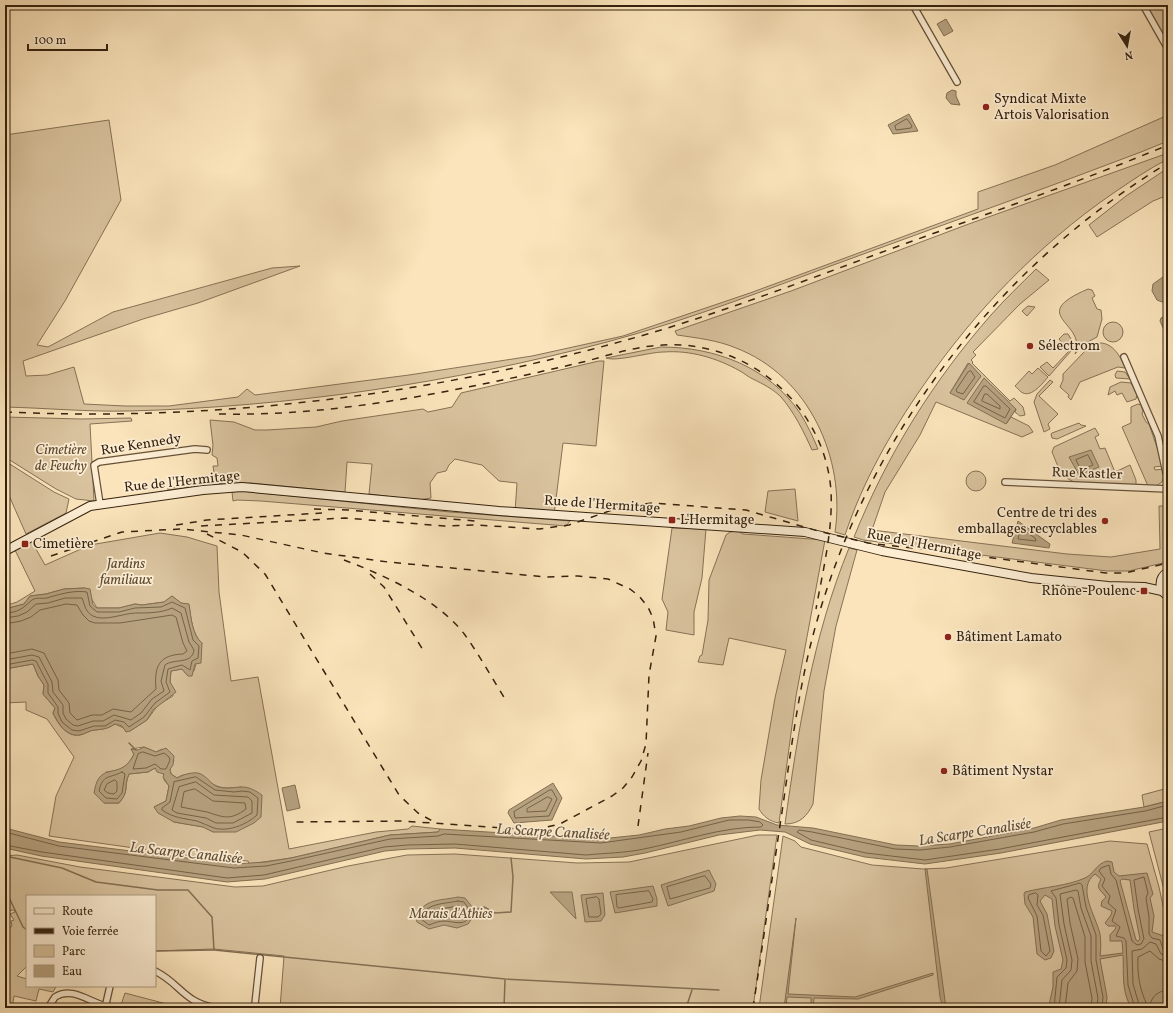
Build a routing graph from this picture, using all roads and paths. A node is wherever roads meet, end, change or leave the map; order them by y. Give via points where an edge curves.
1 (913, 5) edge
2 (1143, 5) edge
3 (1168, 49) edge
4 (957, 82) dead end
5 (1124, 357) dead end
6 (207, 450) dead end
7 (1005, 482) dead end
8 (1168, 482) edge
9 (1168, 489) edge
10 (100, 504) junction
11 (5, 551) edge
12 (1166, 573) edge
13 (1144, 587) junction
14 (1165, 593) edge
15 (260, 958) dead end
16 (156, 972) edge
17 (110, 987) edge
18 (106, 1007) edge
19 (48, 1008) edge
20 (216, 1008) edge
21 (252, 1008) edge

1 - 4 street
2 - 3 street
5 - 8 street via 1158,436
6 - 10 street, Rue Kennedy via 195,449 99,462 94,465
7 - 9 street, Rue Kastler
10 - 11 street, Rue de l'Hermitage via 80,510
10 - 13 street, Rue de l'Hermitage via 242,487 499,511 805,532 882,551 1009,574 1074,583
12 - 13 street, Rue de l'Hermitage
12 - 14 street via 1160,584
13 - 14 street, Rue de l'Hermitage
15 - 21 street via 255,1004
16 - 20 street via 169,979 193,1001
17 - 18 street
18 - 19 street via 78,995 65,993 55,996

